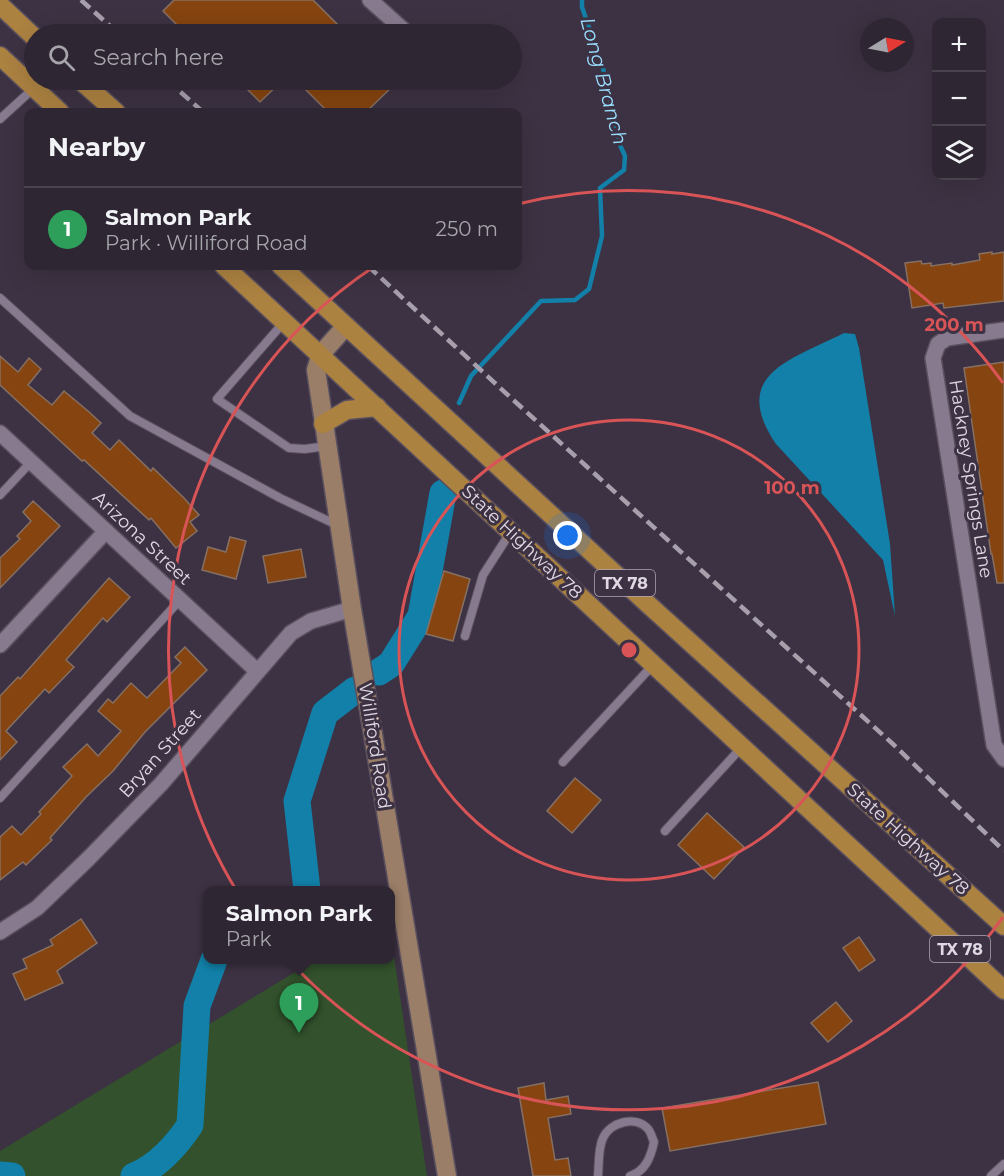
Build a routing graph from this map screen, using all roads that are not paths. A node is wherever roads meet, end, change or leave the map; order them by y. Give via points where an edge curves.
1 (369, 0) edge
2 (0, 5) edge
3 (397, 24) edge
4 (24, 28) edge
5 (0, 56) edge
6 (24, 79) edge
7 (32, 90) edge
8 (36, 90) edge
9 (91, 90) edge
10 (56, 108) edge
11 (112, 108) edge
12 (0, 119) edge
13 (228, 270) edge
14 (285, 270) edge
15 (0, 298) edge
16 (285, 321) junction
17 (346, 326) junction
18 (1004, 330) edge
19 (321, 354) junction
20 (377, 407) junction
21 (323, 424) junction
22 (0, 433) edge
23 (327, 446) junction
24 (31, 462) junction
25 (0, 495) edge
26 (339, 526) junction
27 (106, 531) junction
28 (510, 532) junction
29 (180, 600) junction
30 (352, 609) junction
31 (465, 636) dead end
32 (0, 645) edge
33 (653, 665) junction
34 (257, 671) junction
35 (742, 746) junction
36 (1004, 759) edge
37 (563, 762) dead end
38 (0, 798) edge
39 (665, 831) dead end
40 (1004, 926) edge
41 (0, 932) edge
42 (1004, 990) edge
43 (1004, 1164) edge
44 (447, 1176) edge
45 (598, 1176) edge
46 (630, 1176) edge
47 (991, 1176) edge

1 - 3 street
2 - 4 main road
5 - 6 main road
7 - 12 lane
8 - 10 main road
9 - 11 main road
13 - 16 main road, State Highway 78 / TX 78
14 - 17 main road, State Highway 78 / TX 78
15 - 26 lane via 130,416
16 - 19 main road, State Highway 78 / TX 78
16 - 23 lane via 218,399 289,448
17 - 19 street
17 - 40 main road, State Highway 78 / TX 78
18 - 36 street, Hackney Springs Lane via 947,338 938,344 933,358 994,745
19 - 20 main road, State Highway 78 / TX 78
19 - 21 street, Williford Road via 316,370
20 - 21 main road via 347,410
20 - 28 main road, State Highway 78 / TX 78
21 - 23 street, Williford Road
22 - 24 street, Arizona Street
23 - 26 street, Williford Road
24 - 25 lane
24 - 27 street, Arizona Street
26 - 30 street, Williford Road
27 - 29 street, Arizona Street
27 - 32 street
28 - 31 lane via 483,575
28 - 33 main road, State Highway 78 / TX 78
29 - 34 street, Arizona Street
29 - 38 lane
30 - 34 street, Bryan Street via 310,621 291,633
30 - 44 street, Williford Road
33 - 35 main road, State Highway 78 / TX 78
33 - 37 lane
34 - 41 street, Bryan Street via 161,784 89,858 37,908
35 - 39 lane
35 - 42 main road, State Highway 78 / TX 78
43 - 47 lane
45 - 46 lane via 603,1137 613,1126 637,1122 648,1129 654,1142 651,1156 639,1173

